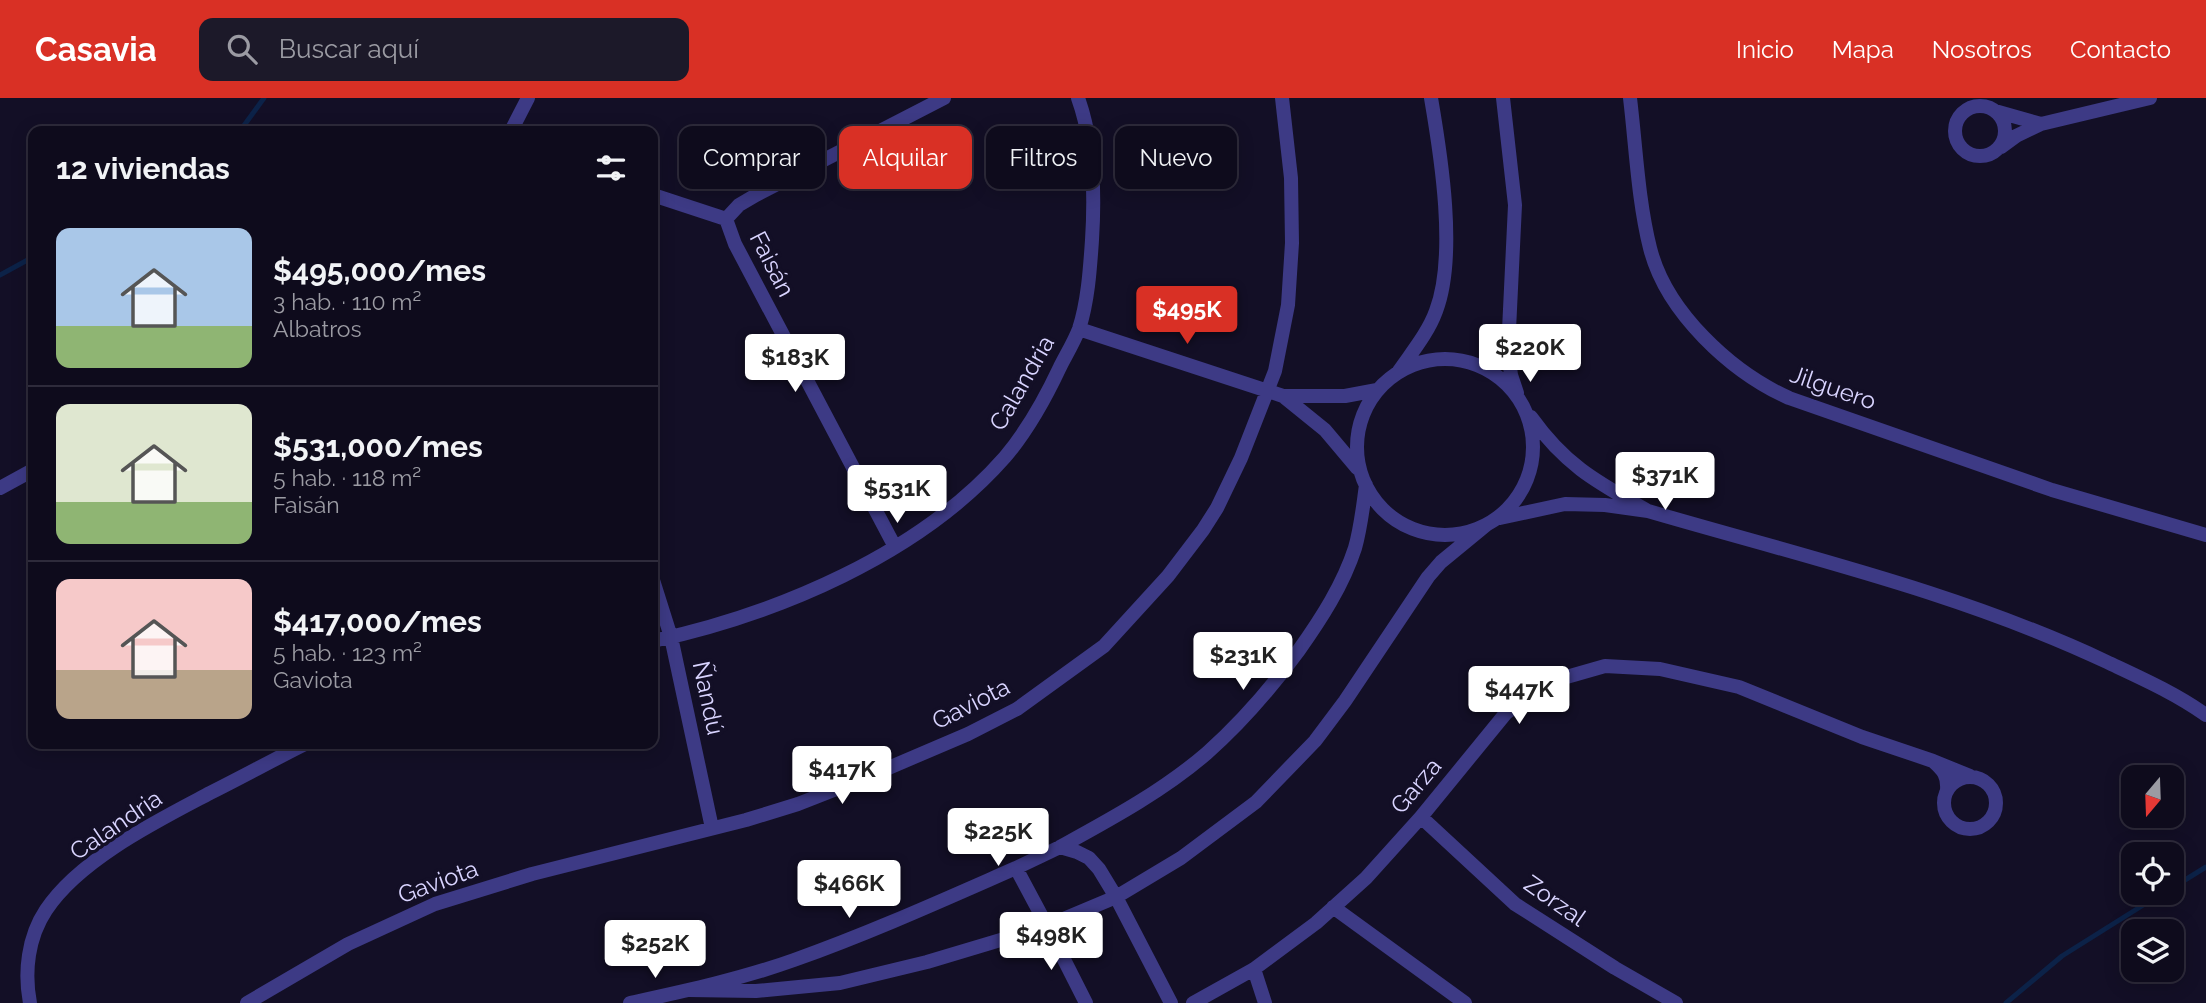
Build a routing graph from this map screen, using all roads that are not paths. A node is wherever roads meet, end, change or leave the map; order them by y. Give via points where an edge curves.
1 (528, 98) edge
2 (944, 98) edge
3 (1078, 98) edge
4 (1282, 98) edge
5 (1431, 98) edge
6 (1503, 98) edge
7 (1630, 98) edge
8 (2150, 98) edge
9 (1994, 111) junction
10 (2041, 124) junction
11 (514, 126) edge
12 (1997, 150) junction
13 (658, 197) edge
14 (726, 222) junction
15 (1079, 329) junction
16 (1399, 371) junction
17 (1377, 390) junction
18 (1268, 391) junction
19 (1283, 396) junction
20 (1521, 403) junction
21 (1360, 471) junction
22 (28, 473) edge
23 (1366, 485) junction
24 (0, 488) edge
25 (1648, 511) junction
26 (1492, 521) junction
27 (2206, 535) edge
28 (895, 547) junction
29 (658, 596) edge
30 (671, 637) junction
31 (658, 640) edge
32 (2206, 715) edge
33 (295, 749) edge
34 (1933, 761) junction
35 (1971, 777) junction
36 (1947, 790) junction
37 (1421, 817) junction
38 (712, 828) junction
39 (1060, 847) junction
40 (1016, 868) junction
41 (1116, 897) junction
42 (1333, 907) junction
43 (1047, 926) junction
44 (1254, 968) junction
45 (689, 990) junction
46 (30, 1003) edge
47 (247, 1003) edge
48 (629, 1003) edge
49 (1086, 1003) edge
50 (1171, 1003) edge
51 (1193, 1003) edge
52 (1265, 1003) edge
53 (1465, 1003) edge
54 (1676, 1003) edge

1 - 11 street
2 - 14 street via 738,205
3 - 15 street, Calandria via 1093,192 1089,271
4 - 18 street, Gaviota via 1291,178 1291,276
5 - 16 street via 1443,193 1445,264 1436,310
6 - 20 street via 1515,205 1508,351
7 - 27 street, Jilguero via 1645,223 1657,270 1698,330 1746,373 1789,398 2052,490
8 - 10 street
9 - 10 street
9 - 12 street via 2005,130
9 - 12 street via 1973,107 1960,115 1955,129 1958,144 1969,153 1983,156
10 - 12 street
13 - 14 street
14 - 28 street, Faisán
15 - 18 street
15 - 28 street, Calandria via 1046,398 1005,457 958,503
16 - 17 street
16 - 20 street via 1426,360 1471,362 1497,376
17 - 19 street via 1345,396
17 - 21 street via 1358,428
18 - 19 street
18 - 38 street, Gaviota via 1241,458 1203,530 1104,646 1017,709 968,734 799,804
19 - 21 street via 1325,430
20 - 25 street via 1568,461
20 - 26 street via 1533,435 1532,463 1522,489
21 - 23 street
22 - 24 street
23 - 26 street via 1390,515 1425,532 1456,534
23 - 39 street via 1360,526 1345,574 1308,638 1260,699 1177,777
25 - 26 street via 1565,504
25 - 32 street via 1965,604 2086,652 2166,690
26 - 41 street via 1428,577 1346,701 1285,774 1221,830
28 - 30 street, Calandria via 784,600
29 - 30 street, Ñandú
30 - 31 street, Calandria
30 - 38 street, Ñandú
33 - 46 street, Calandria via 158,819 58,895 45,911 31,947
34 - 35 street, Garza
34 - 36 street via 1948,779
34 - 37 street, Garza via 1740,687 1660,669 1605,666 1549,682 1506,713
35 - 36 street via 1957,780
35 - 36 street via 1990,786 1996,799 1994,813 1985,824 1972,829 1952,822 1945,810
37 - 42 street, Garza
37 - 54 street, Zorzal via 1516,904
38 - 47 street, Gaviota via 435,904 348,944
39 - 40 street
39 - 41 street via 1089,858
40 - 43 street
40 - 45 street via 794,960
41 - 43 street
41 - 50 street
42 - 44 street, Garza
42 - 53 street
43 - 45 street via 840,983 756,991
43 - 49 street
44 - 51 street, Garza
44 - 52 street
45 - 48 street

